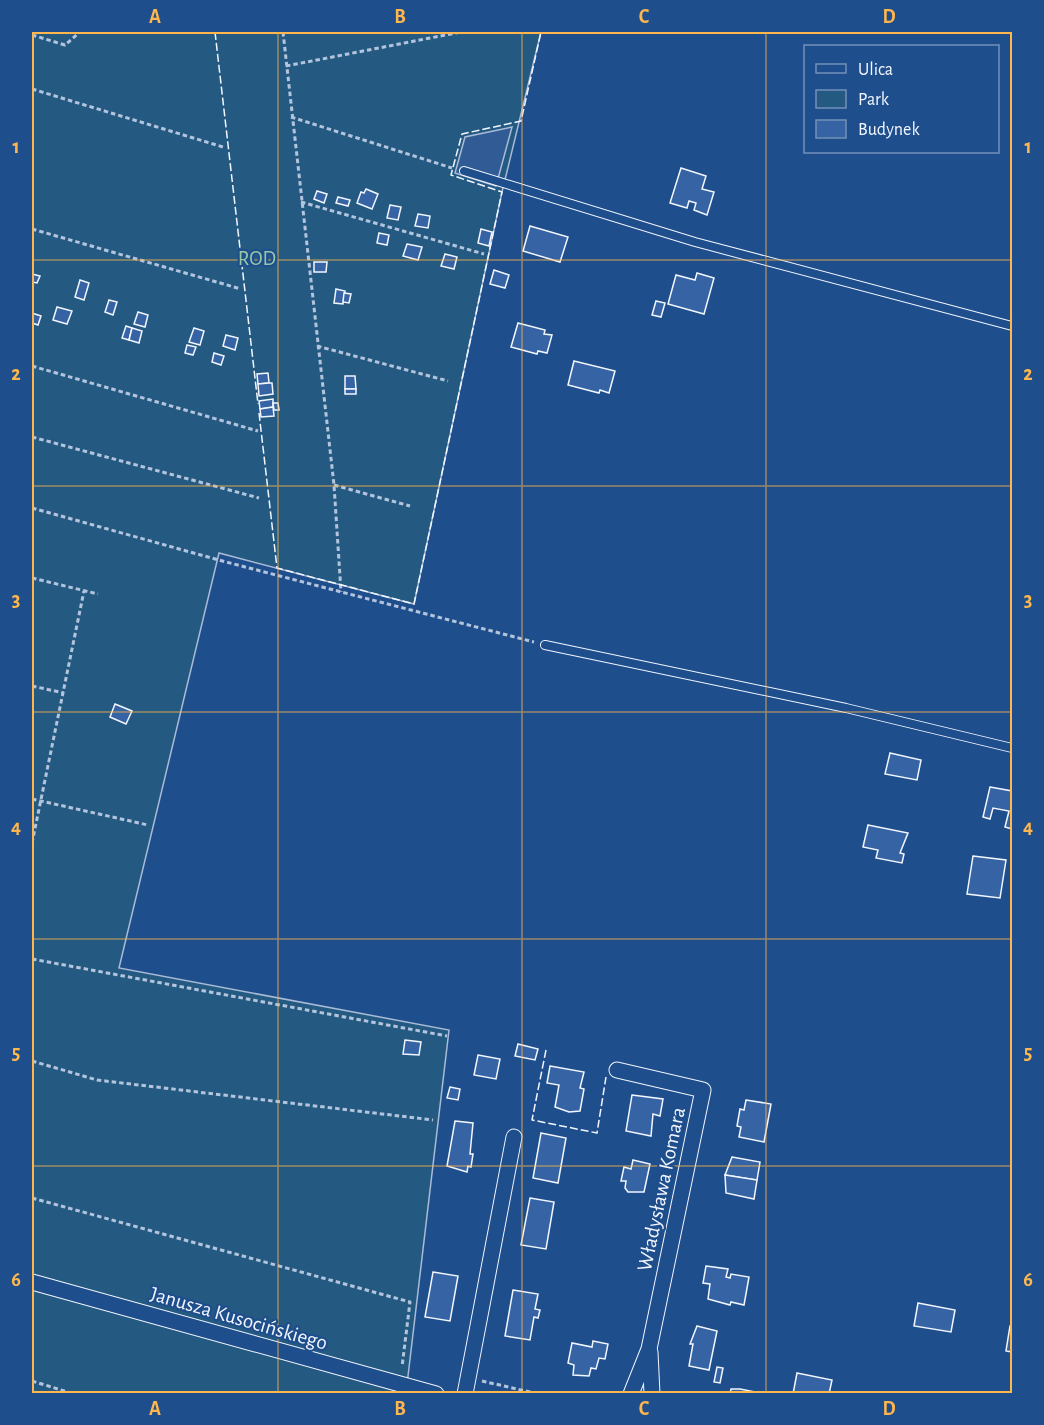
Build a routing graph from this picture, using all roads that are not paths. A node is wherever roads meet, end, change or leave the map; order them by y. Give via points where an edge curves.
1 (464, 171) road end
2 (1012, 326) edge
3 (545, 645) road end
4 (1012, 748) edge
5 (617, 1070) dead end
6 (514, 1137) dead end
7 (32, 1282) edge
8 (649, 1349) junction
9 (467, 1386) edge
10 (436, 1394) edge
11 (631, 1394) edge
12 (652, 1394) edge

1 - 2 lane via 695,242
3 - 4 lane via 846,708
5 - 8 street, Władysława Komara via 703,1090
6 - 9 street
7 - 10 street, Janusza Kusocińskiego
8 - 11 street
8 - 12 street

